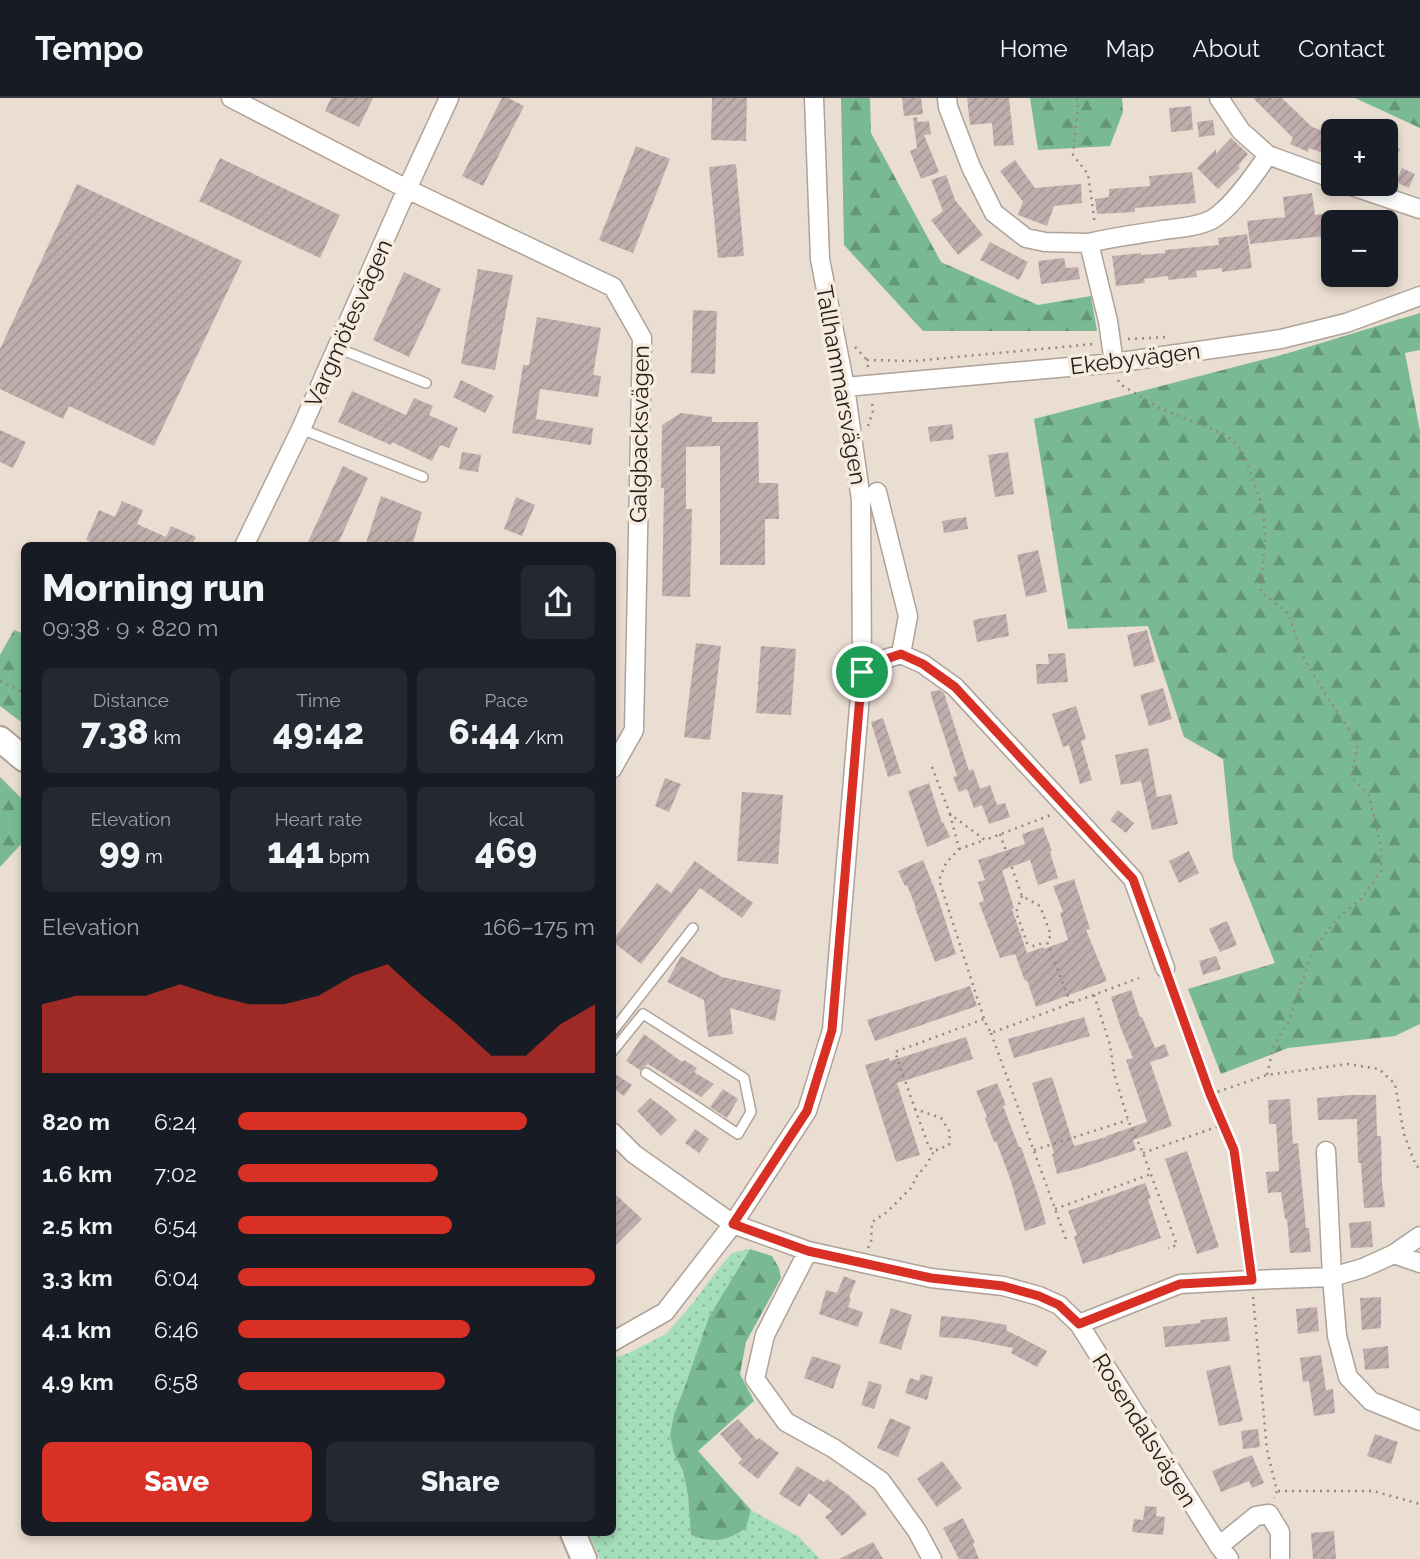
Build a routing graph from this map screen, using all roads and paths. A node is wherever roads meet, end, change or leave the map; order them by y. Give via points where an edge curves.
1 (232, 98) edge
2 (449, 98) edge
3 (814, 98) edge
4 (947, 98) edge
5 (1077, 98) edge
6 (1219, 98) edge
7 (1269, 155) junction
8 (1321, 174) edge
9 (407, 189) junction
10 (1378, 196) edge
11 (1417, 211) edge
12 (1093, 242) junction
13 (1420, 296) edge
14 (337, 348) junction
15 (1114, 363) junction
16 (426, 383) dead end
17 (845, 387) junction
18 (301, 429) junction
19 (423, 477) dead end
20 (877, 492) dead end
21 (246, 542) edge
22 (901, 654) junction
23 (862, 672) junction
24 (0, 681) edge
25 (21, 692) edge
26 (0, 739) edge
27 (21, 756) edge
28 (616, 762) edge
29 (932, 766) dead end
30 (1068, 809) junction
31 (950, 814) junction
32 (1000, 834) junction
33 (985, 840) junction
34 (959, 849) junction
35 (1022, 896) junction
36 (693, 928) dead end
37 (1047, 942) junction
38 (1165, 968) joint
39 (1139, 978) dead end
40 (1094, 995) junction
41 (1071, 1004) junction
42 (985, 1019) junction
43 (616, 1026) edge
44 (991, 1033) junction
45 (616, 1047) edge
46 (646, 1073) dead end
47 (1267, 1075) junction
48 (1210, 1094) junction
49 (915, 1109) junction
50 (1128, 1120) junction
51 (1223, 1125) junction
52 (616, 1136) edge
53 (1034, 1150) junction
54 (933, 1151) junction
55 (1326, 1151) dead end
56 (1143, 1153) junction
57 (1420, 1168) edge
58 (1150, 1174) junction
59 (1161, 1203) junction
60 (1153, 1205) dead end
61 (1055, 1209) junction
62 (733, 1224) junction
63 (1420, 1236) edge
64 (1067, 1242) dead end
65 (1168, 1248) dead end
66 (808, 1251) junction
67 (1394, 1254) junction
68 (860, 1262) junction
69 (1420, 1263) edge
70 (1332, 1277) junction
71 (1252, 1280) junction
72 (1079, 1324) junction
73 (616, 1340) edge
74 (1420, 1421) edge
75 (1277, 1491) junction
76 (1420, 1504) edge
77 (1269, 1514) junction
78 (574, 1536) edge
79 (1224, 1553) edge
80 (584, 1559) edge
81 (932, 1559) edge
82 (1280, 1559) edge

1 - 9 street, Galgbacksvägen
2 - 9 street, Vargmötesvägen
3 - 17 street, Tallhammarsvägen via 820,259
4 - 12 street via 971,167 995,214 1026,238
5 - 12 path via 1073,155 1088,174
6 - 7 street via 1241,131
7 - 8 street
7 - 12 street via 1224,211 1212,219 1196,226
9 - 14 street, Vargmötesvägen
9 - 28 street, Galgbacksvägen via 613,287 642,338 634,730
10 - 11 street
12 - 15 street
13 - 15 street, Ekebyvägen via 1346,323 1281,339
14 - 16 lane
14 - 18 street, Vargmötesvägen
15 - 17 street, Ekebyvägen
15 - 47 path via 1120,384 1158,408 1226,435 1243,452 1263,508 1261,592 1289,614 1301,653 1358,743 1351,776 1369,796 1377,822 1381,871 1313,950 1288,1023 1274,1044
17 - 23 street, Tallhammarsvägen via 861,500
18 - 19 lane
18 - 21 street, Vargmötesvägen
20 - 22 street via 908,616
22 - 23 street
22 - 30 street via 955,687
23 - 62 street, Tallhammarsvägen via 832,1030 807,1111
24 - 25 path
26 - 27 main road
29 - 31 path
30 - 32 path
30 - 38 street via 1133,879
31 - 33 path
31 - 34 path
32 - 33 path
32 - 35 path
33 - 34 path
34 - 42 path via 939,880
35 - 37 path via 1040,906 1051,935
35 - 37 path via 1016,912 1027,943
36 - 43 lane
37 - 41 path
38 - 48 path
39 - 40 path
40 - 41 path
40 - 50 path
41 - 44 path
42 - 44 path
42 - 49 path via 895,1052
44 - 53 path
45 - 46 lane via 643,1014 744,1078 751,1112 738,1133
47 - 48 path
47 - 57 path via 1348,1064 1379,1069 1395,1084 1404,1133
48 - 51 path
49 - 54 path
49 - 54 path via 941,1118 950,1132 949,1145
50 - 53 path
50 - 56 path
51 - 56 path
51 - 71 path via 1234,1150
52 - 62 street via 634,1154
53 - 61 path
54 - 68 path via 912,1187 872,1222 871,1242
55 - 70 street
56 - 58 path
58 - 59 path
58 - 61 path
59 - 60 path
59 - 65 path via 1177,1245
61 - 64 path
62 - 66 street, Rosendalsvägen
62 - 73 street, Tallhammarsvägen via 666,1312
63 - 67 street
66 - 68 street, Rosendalsvägen
66 - 81 street via 765,1335 755,1378 786,1422 881,1481 918,1531
67 - 69 street
67 - 70 street
68 - 72 street, Rosendalsvägen via 1039,1296 1059,1305
70 - 71 street
70 - 74 street via 1337,1336 1348,1377 1371,1401
71 - 72 street via 1180,1284
71 - 75 path via 1267,1450
72 - 79 street, Rosendalsvägen
75 - 76 path via 1373,1492
75 - 77 path
77 - 79 street via 1256,1516
77 - 82 street via 1280,1532
78 - 80 main road

